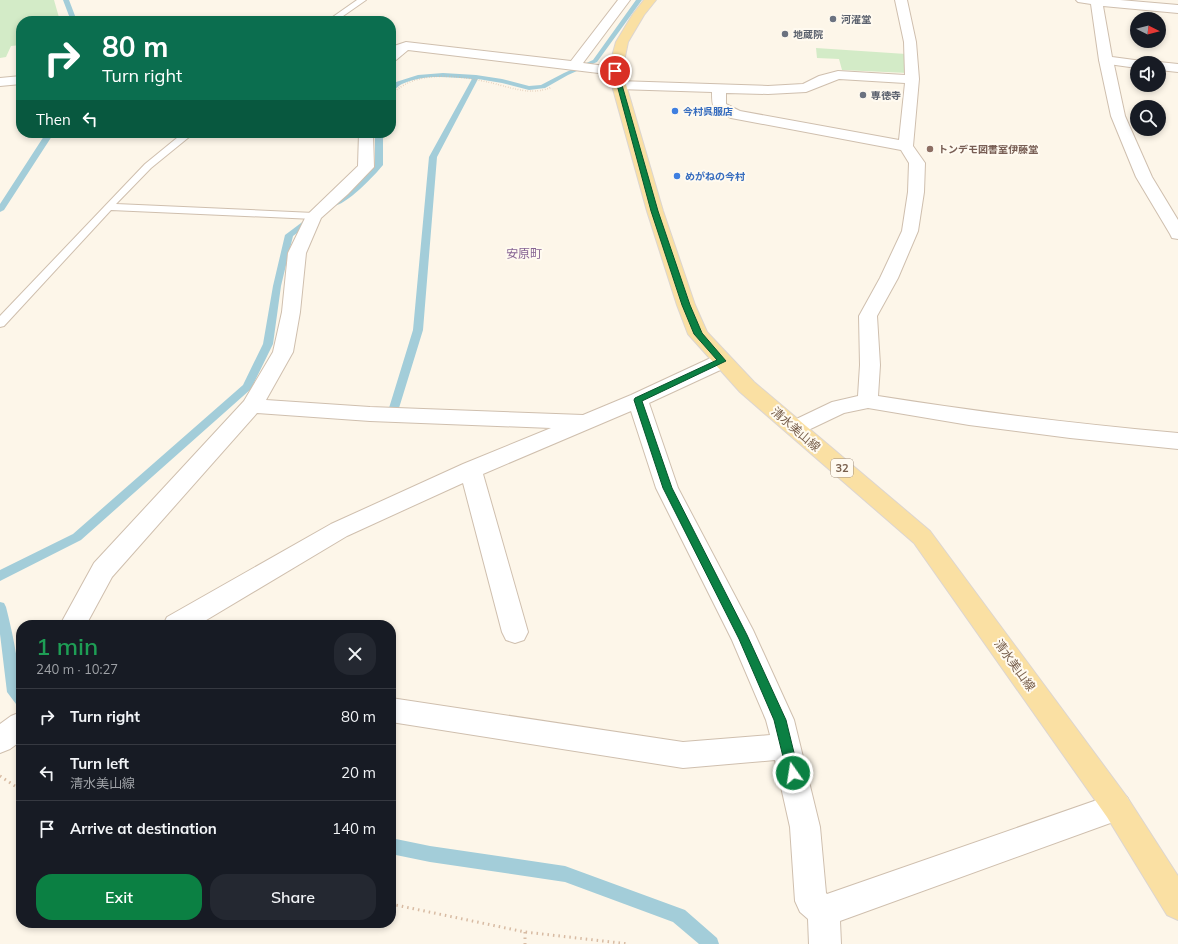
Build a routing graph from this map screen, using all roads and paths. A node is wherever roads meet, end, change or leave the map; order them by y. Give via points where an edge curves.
1 (362, 0) edge
2 (900, 0) edge
3 (1082, 0) edge
4 (1176, 0) edge
5 (1096, 1) edge
6 (1178, 3) edge
7 (632, 7) edge
8 (1178, 9) edge
9 (338, 16) edge
10 (396, 52) edge
11 (1106, 60) junction
12 (1130, 63) edge
13 (574, 66) junction
14 (1166, 67) edge
15 (1178, 68) edge
16 (616, 78) junction
17 (912, 79) junction
18 (16, 80) edge
19 (0, 82) edge
20 (719, 88) junction
21 (396, 90) edge
22 (183, 138) edge
23 (366, 138) edge
24 (906, 146) junction
25 (108, 207) junction
26 (314, 216) junction
27 (1178, 234) edge
28 (0, 323) edge
29 (722, 361) junction
30 (638, 400) junction
31 (868, 401) junction
32 (252, 406) junction
33 (583, 422) junction
34 (796, 428) junction
35 (1178, 441) edge
36 (471, 470) junction
37 (76, 620) edge
38 (193, 620) edge
39 (515, 632) dead end
40 (396, 711) edge
41 (787, 746) junction
42 (0, 776) edge
43 (16, 787) edge
44 (1117, 807) junction
45 (1178, 904) edge
46 (396, 905) edge
47 (824, 911) junction
48 (525, 932) junction
49 (525, 944) edge
50 (629, 944) edge
51 (825, 944) edge

1 - 9 lane
2 - 17 street via 910,42
3 - 5 street
4 - 6 street
5 - 8 street
5 - 11 street
7 - 13 street
7 - 16 main road, 清水美山線 / 32 via 622,42
10 - 13 street via 406,46
11 - 12 street
11 - 27 street via 1118,116 1144,177
13 - 16 street
13 - 21 path via 573,74 543,91 490,82 431,78 411,81
14 - 15 street
16 - 20 street
16 - 29 main road, 清水美山線 / 32 via 686,305 698,334
17 - 20 street via 838,75 806,88
17 - 24 street
18 - 19 street
20 - 24 street via 720,106 736,115
22 - 25 lane via 148,166
23 - 26 street via 366,167
24 - 31 street via 917,163 916,192 910,231 868,316
25 - 26 lane
25 - 28 lane
26 - 32 street via 297,254 291,312 283,352
29 - 30 street
29 - 34 main road, 清水美山線 / 32 via 747,387
30 - 33 street
30 - 41 street via 668,488 744,638 780,720
31 - 34 street via 839,407
31 - 35 street via 969,418
32 - 33 street
32 - 37 street via 103,570
33 - 36 street
34 - 44 main road, 清水美山線 / 32 via 922,537
36 - 38 street via 339,530
36 - 39 street
40 - 41 street via 683,755
41 - 47 street via 805,827 811,901
42 - 43 path
44 - 45 main road, 清水美山線 / 32
44 - 47 street
46 - 48 path
47 - 51 street
48 - 49 path
48 - 50 path

